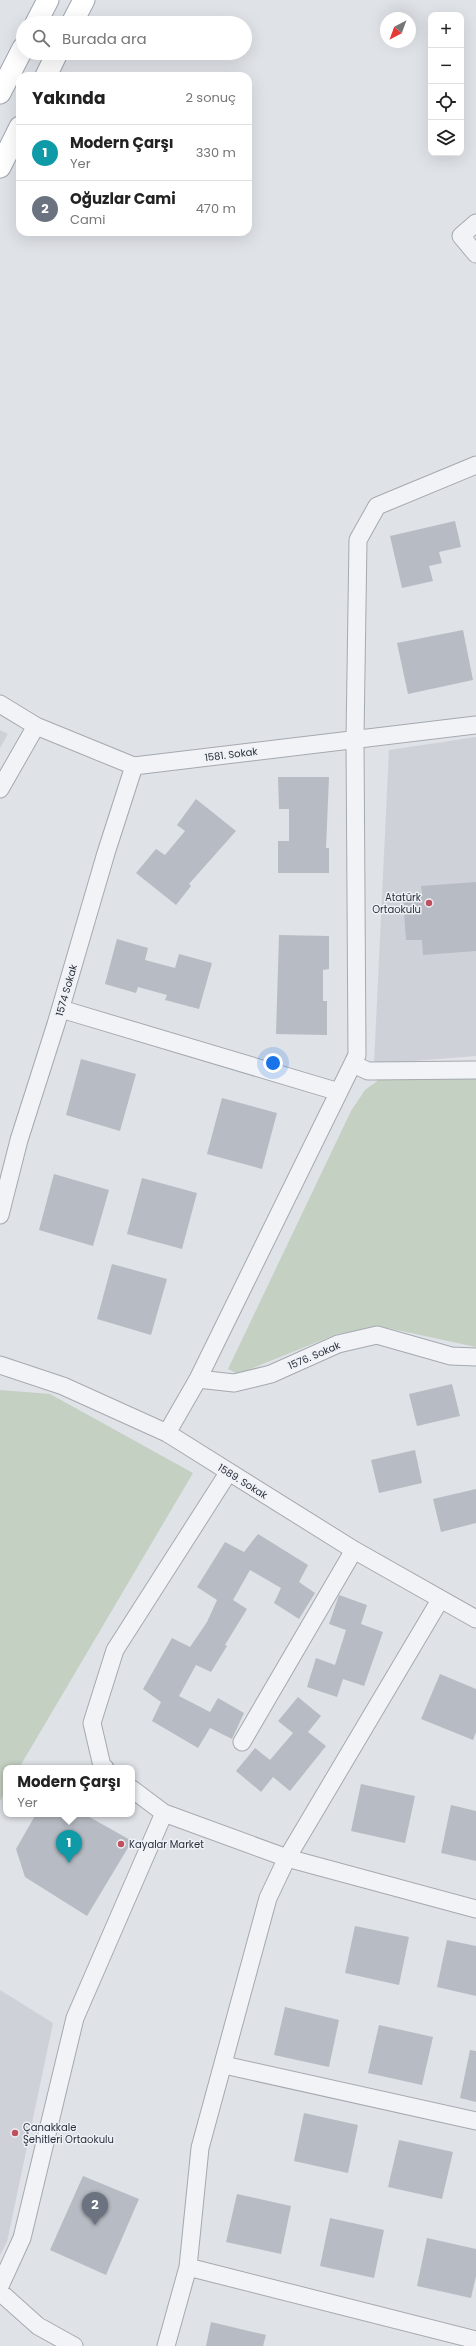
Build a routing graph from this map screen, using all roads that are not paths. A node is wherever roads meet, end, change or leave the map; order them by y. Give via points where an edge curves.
1 (48, 0) edge
2 (84, 0) edge
3 (40, 16) edge
4 (76, 16) edge
5 (17, 60) edge
6 (54, 60) edge
7 (48, 72) edge
8 (0, 93) edge
9 (16, 135) edge
10 (0, 167) edge
11 (476, 223) edge
12 (476, 254) edge
13 (476, 465) edge
14 (0, 704) edge
15 (476, 725) edge
16 (36, 726) junction
17 (355, 738) junction
18 (134, 766) junction
19 (0, 789) edge
20 (61, 1009) junction
21 (353, 1064) junction
22 (476, 1070) edge
23 (339, 1092) junction
24 (0, 1215) edge
25 (476, 1357) edge
26 (0, 1365) edge
27 (198, 1379) junction
28 (166, 1432) junction
29 (228, 1472) junction
30 (354, 1550) junction
31 (440, 1600) junction
32 (476, 1619) edge
33 (242, 1742) dead end
34 (102, 1765) edge
35 (135, 1791) edge
36 (164, 1813) junction
37 (287, 1858) junction
38 (476, 1909) edge
39 (224, 2065) junction
40 (476, 2121) edge
41 (188, 2267) junction
42 (0, 2286) edge
43 (0, 2292) edge
44 (476, 2340) edge
45 (74, 2346) edge
46 (166, 2346) edge

1 - 3 main road
2 - 4 main road
5 - 8 main road
6 - 7 main road
9 - 10 main road
11 - 12 street via 461,236
13 - 17 street via 377,506 358,540
14 - 16 street, 1581. Sokak
15 - 17 street, 1581. Sokak
16 - 18 street, 1581. Sokak
16 - 19 street
17 - 18 street, 1581. Sokak
17 - 21 street via 356,1055
18 - 20 street, 1574 Sokak
20 - 23 street
20 - 24 street, 1574 Sokak via 19,1140
21 - 22 street via 368,1071
21 - 23 street
23 - 27 street
25 - 27 street, 1576. Sokak via 451,1356 377,1335 338,1344 271,1374 234,1383
26 - 28 street, 1589. Sokak via 63,1386
27 - 28 street
28 - 29 street, 1589. Sokak
29 - 30 street, 1589. Sokak
29 - 34 street via 115,1650 92,1722
30 - 31 street, 1589. Sokak
30 - 33 street
31 - 32 street, 1589. Sokak
31 - 37 street
35 - 36 street
36 - 37 street
36 - 42 street via 75,2018 22,2238
37 - 38 street
37 - 39 street via 268,1898
39 - 40 street
39 - 41 street via 200,2148
41 - 44 street
41 - 46 street
43 - 45 street via 38,2326

